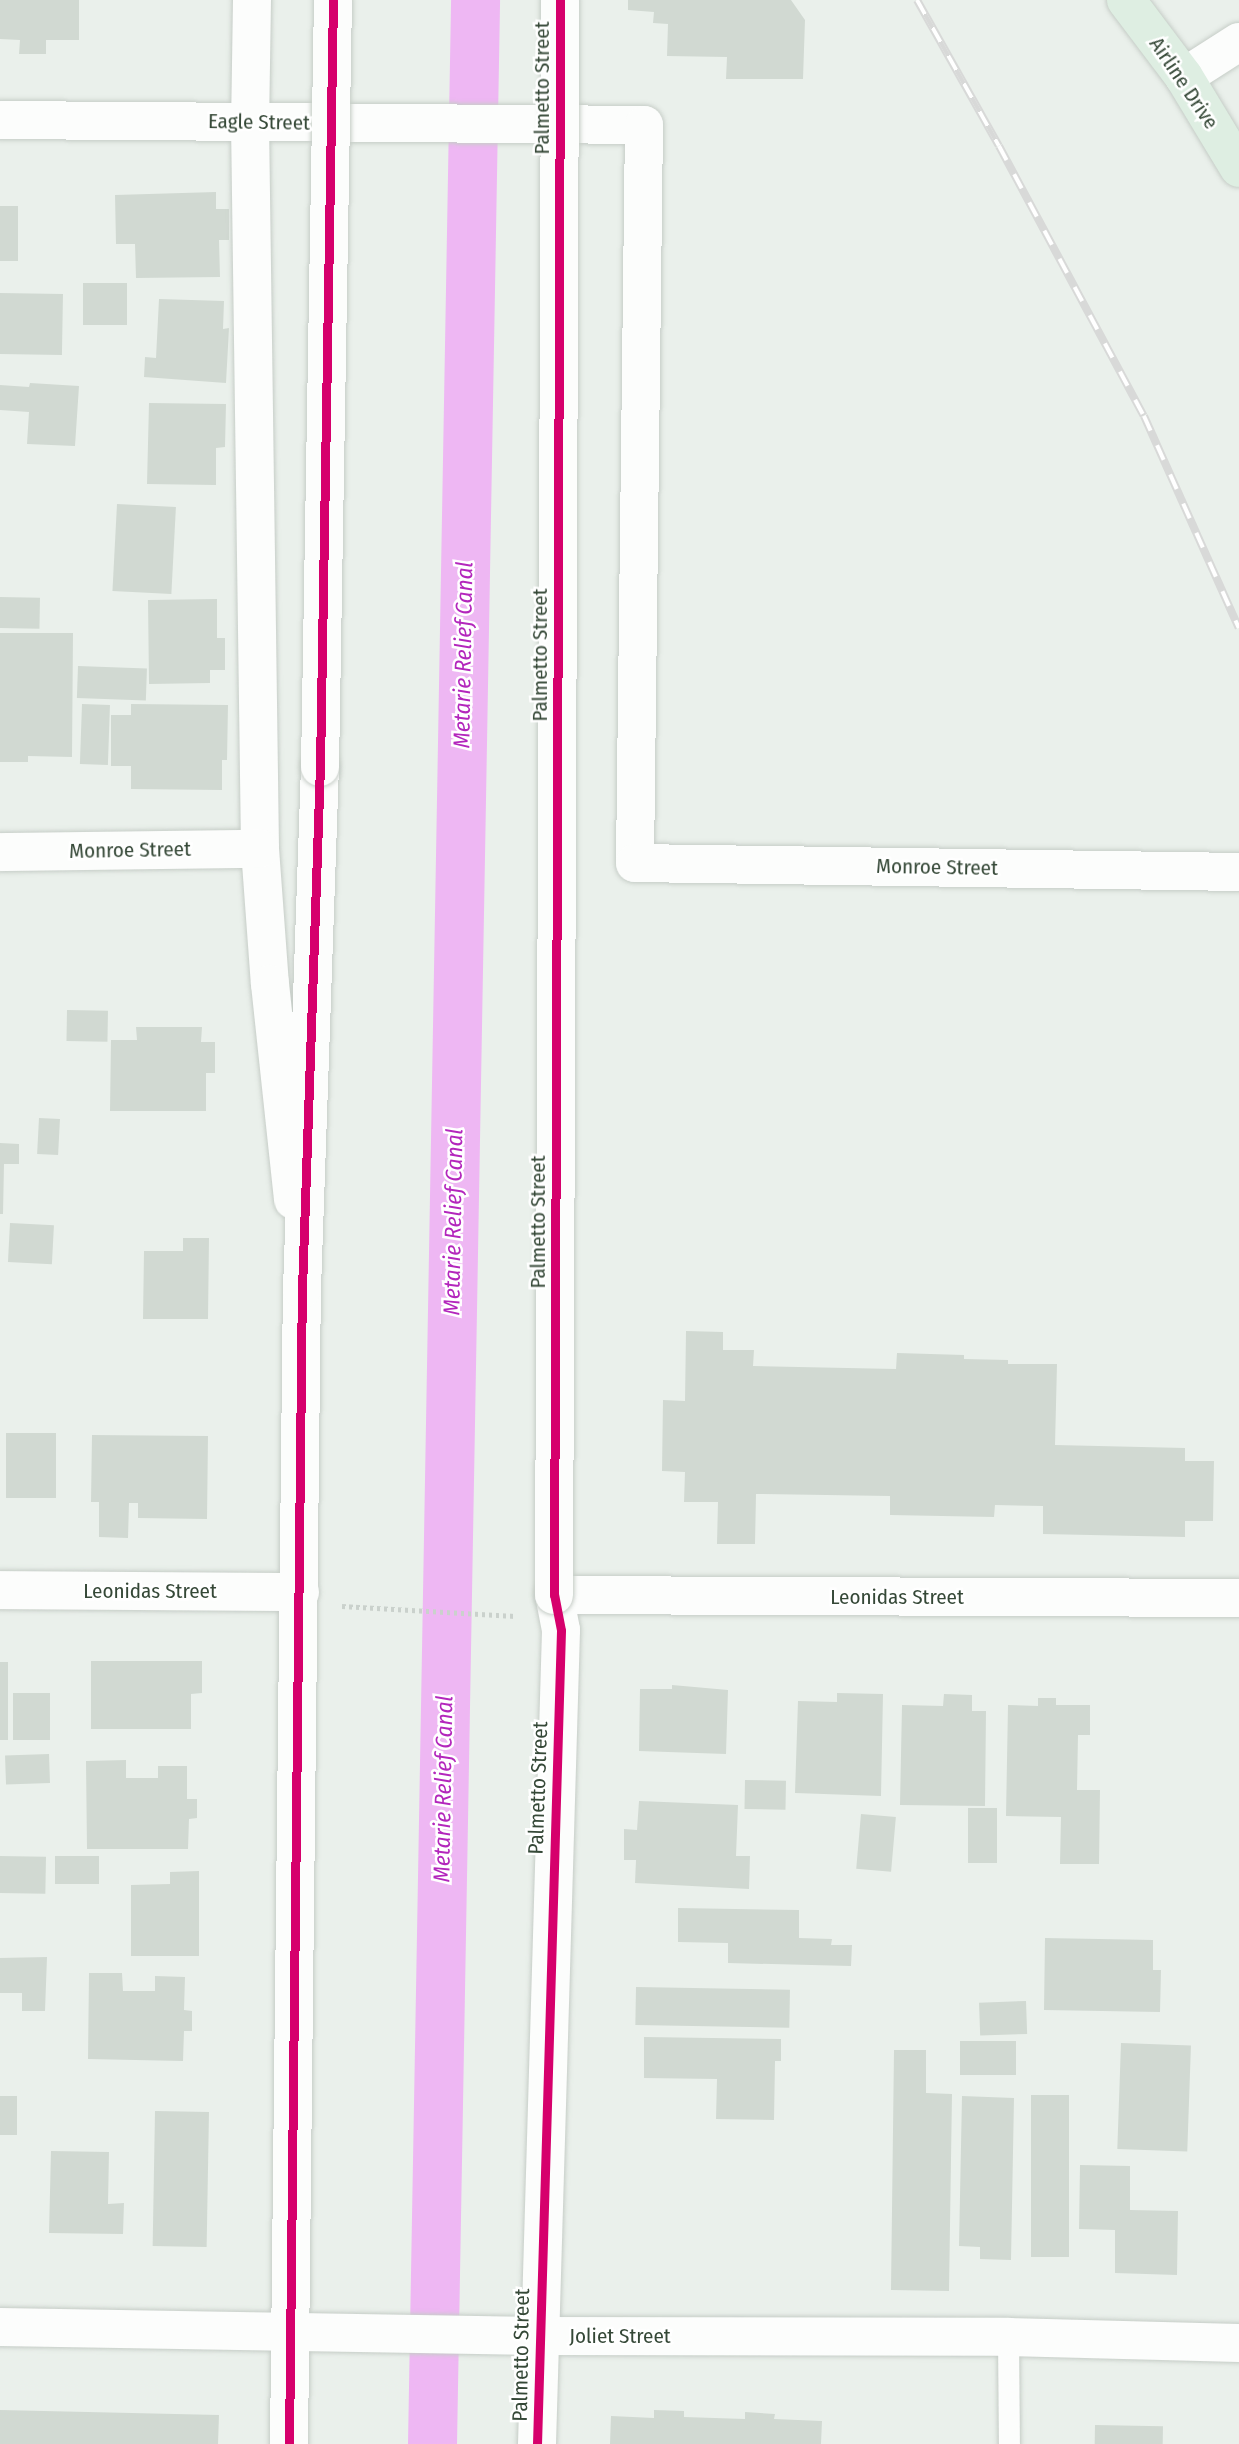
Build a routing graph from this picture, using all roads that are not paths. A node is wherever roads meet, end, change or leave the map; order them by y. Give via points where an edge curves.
1 (252, 0) edge
2 (333, 0) edge
3 (560, 0) edge
4 (1126, 0) edge
5 (1239, 42) edge
6 (1184, 76) junction
7 (0, 120) edge
8 (250, 122) junction
9 (1239, 168) edge
10 (261, 849) junction
11 (0, 852) edge
12 (635, 863) joint
13 (1239, 872) edge
14 (302, 1289) junction
15 (0, 1590) edge
16 (300, 1592) junction
17 (554, 1595) junction
18 (1239, 1598) edge
19 (0, 2327) edge
20 (289, 2333) junction
21 (538, 2336) junction
22 (1008, 2337) junction
23 (1239, 2343) edge
24 (289, 2444) edge
25 (537, 2444) edge
26 (1009, 2444) edge

1 - 8 street
2 - 14 street, bridge via 320,767
3 - 17 street, Palmetto Street, bridge
4 - 6 highway, Airline Drive
5 - 6 street
6 - 9 highway, Airline Drive
7 - 8 street, Eagle Street
8 - 10 street
8 - 12 street, Eagle Street via 644,125
10 - 11 street, Monroe Street
10 - 14 street via 270,984
12 - 13 street, Monroe Street
14 - 16 street
15 - 16 street, Leonidas Street
16 - 20 street
17 - 18 street, Leonidas Street
17 - 21 street, Palmetto Street via 561,1630
19 - 20 street, Joliet Street
20 - 21 street, Joliet Street
20 - 24 street
21 - 22 street, Joliet Street
21 - 25 street, Palmetto Street
22 - 23 street, Joliet Street
22 - 26 lane

